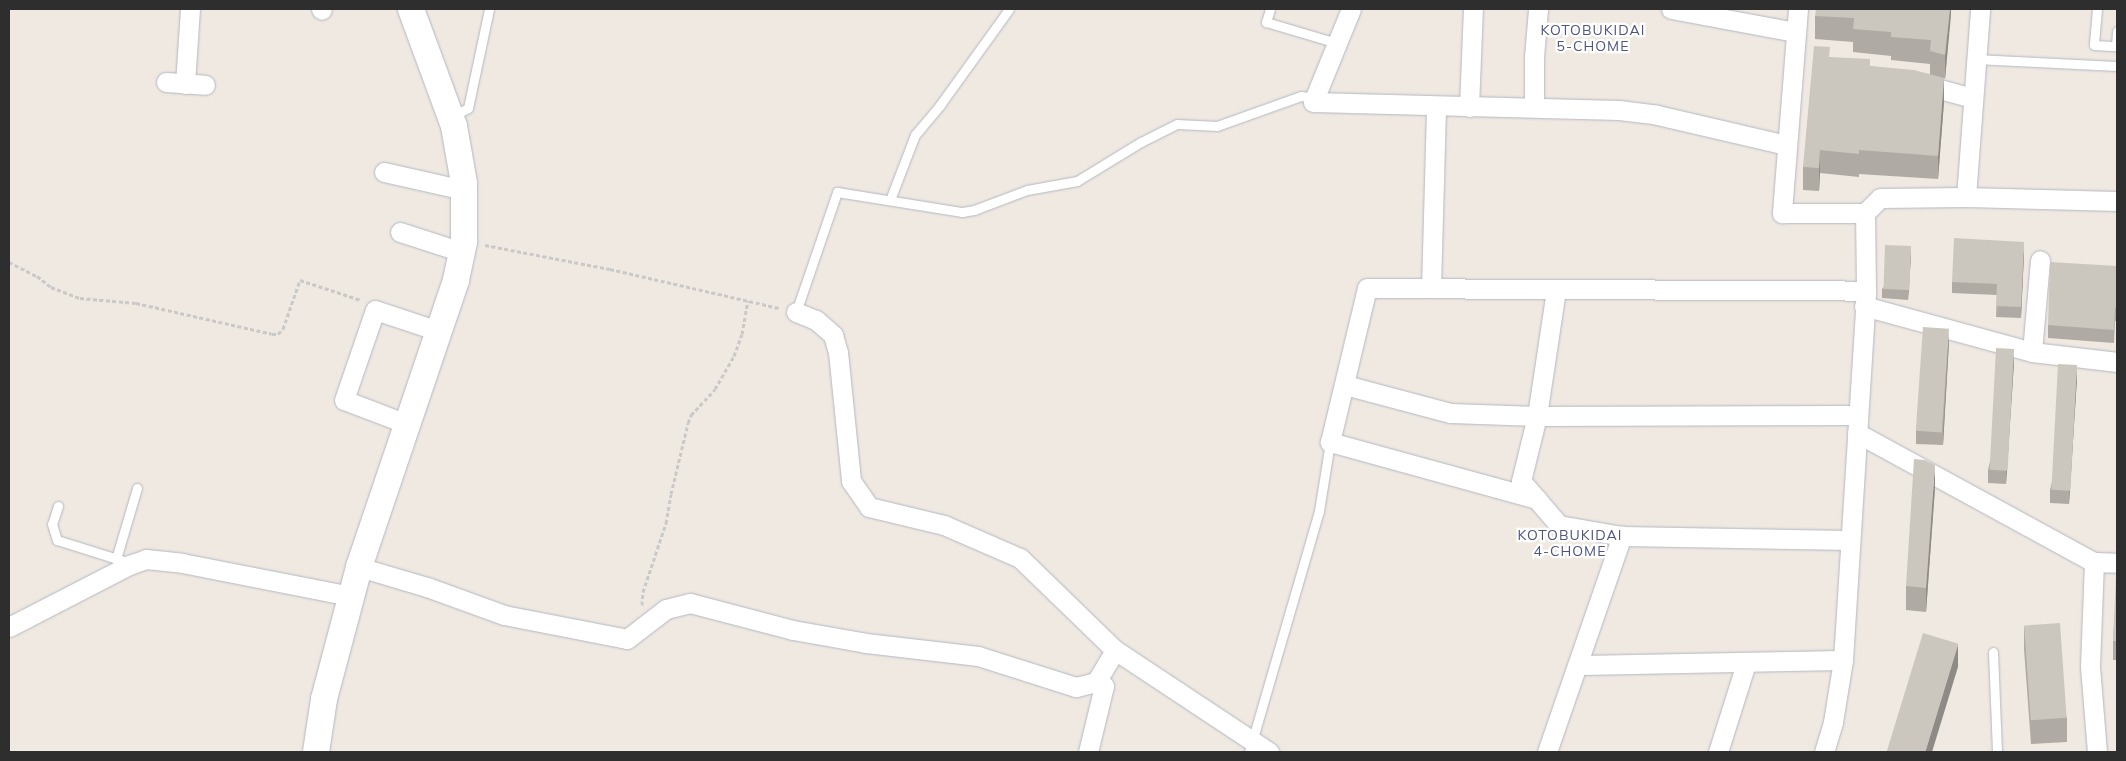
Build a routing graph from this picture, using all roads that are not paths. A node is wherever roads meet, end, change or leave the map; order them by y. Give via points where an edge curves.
1 (190, 9) edge
2 (411, 9) edge
3 (489, 9) edge
4 (1009, 9) edge
5 (1270, 9) edge
6 (1351, 9) edge
7 (1473, 9) edge
8 (1538, 9) edge
9 (1670, 9) edge
10 (1798, 9) edge
11 (1979, 9) edge
12 (2097, 9) edge
13 (2117, 31) edge
14 (1795, 41) junction
15 (1337, 43) junction
16 (1813, 54) edge
17 (1975, 59) junction
18 (2117, 66) edge
19 (1907, 80) edge
20 (204, 85) dead end
21 (1315, 98) junction
22 (1973, 98) junction
23 (1436, 107) junction
24 (1469, 107) junction
25 (1534, 107) junction
26 (451, 118) junction
27 (1786, 145) junction
28 (384, 172) dead end
29 (464, 190) junction
30 (1966, 197) junction
31 (890, 200) junction
32 (2117, 201) edge
33 (1865, 213) junction
34 (400, 232) dead end
35 (463, 246) junction
36 (2040, 260) dead end
37 (1431, 288) junction
38 (1556, 290) junction
39 (1865, 298) junction
40 (796, 312) joint
41 (438, 332) junction
42 (2032, 352) junction
43 (2117, 362) edge
44 (1345, 385) junction
45 (1537, 416) junction
46 (407, 424) junction
47 (1857, 424) junction
48 (1330, 442) junction
49 (136, 488) dead end
50 (1537, 499) junction
51 (58, 506) dead end
52 (1622, 536) junction
53 (1849, 540) junction
54 (124, 561) junction
55 (2094, 562) junction
56 (2117, 563) edge
57 (359, 567) junction
58 (350, 596) junction
59 (9, 627) edge
60 (1115, 650) junction
61 (1993, 652) dead end
62 (1843, 660) junction
63 (1746, 663) junction
64 (1578, 665) junction
65 (1096, 682) junction
66 (1250, 747) edge
67 (316, 752) edge
68 (1088, 752) edge
69 (1269, 752) edge
70 (1547, 752) edge
71 (1718, 752) edge
72 (1824, 752) edge
73 (1997, 752) edge
74 (2097, 752) edge

1 - 20 street via 175,83
2 - 26 street
3 - 26 lane via 468,108
4 - 31 lane via 915,135
5 - 15 lane via 1266,22
6 - 15 street
7 - 24 street
8 - 25 street
9 - 14 street
10 - 14 street
11 - 17 street
12 - 13 lane via 2094,45 2116,46
14 - 16 street
14 - 27 street
15 - 21 street
17 - 18 lane
17 - 22 street
19 - 22 street
21 - 23 street via 1313,102
21 - 31 lane via 1301,96 1217,126 1177,124 1078,181 1027,190 974,210 962,212
22 - 30 street
23 - 24 street
23 - 37 street
24 - 25 street
25 - 27 street via 1619,110 1657,115
26 - 29 street
27 - 33 street via 1782,214
28 - 29 street
29 - 35 street
30 - 32 street
30 - 33 street via 1880,198
31 - 40 lane via 837,192
33 - 39 street
34 - 35 street
35 - 41 street via 456,280
36 - 42 street
37 - 38 street
37 - 44 street via 1367,288
38 - 39 street
38 - 45 street
39 - 42 street
39 - 47 street
40 - 60 street via 816,320 833,335 838,352 851,481 869,507 944,525 1020,558
41 - 46 street
41 - 46 street via 375,310 344,400
42 - 43 street
44 - 45 street via 1450,413
44 - 48 street
45 - 47 street
45 - 50 street via 1520,481
46 - 57 street
47 - 53 street
47 - 55 street
48 - 50 street
48 - 66 lane via 1318,511
49 - 54 lane
50 - 52 street via 1559,525
51 - 54 lane via 52,524 57,540
52 - 53 street
52 - 64 street
53 - 62 street
54 - 58 street via 182,563
54 - 59 street
55 - 56 street
55 - 74 street via 2090,666
57 - 58 street
57 - 65 street via 427,586 504,615 627,639 666,609 690,602 794,630 866,643 978,656 1076,687
58 - 67 street via 324,699
60 - 65 street
60 - 66 street
61 - 73 lane
62 - 63 street
62 - 72 street via 1833,722
63 - 64 street
63 - 71 street
64 - 70 street
65 - 68 street via 1104,686
66 - 69 street

